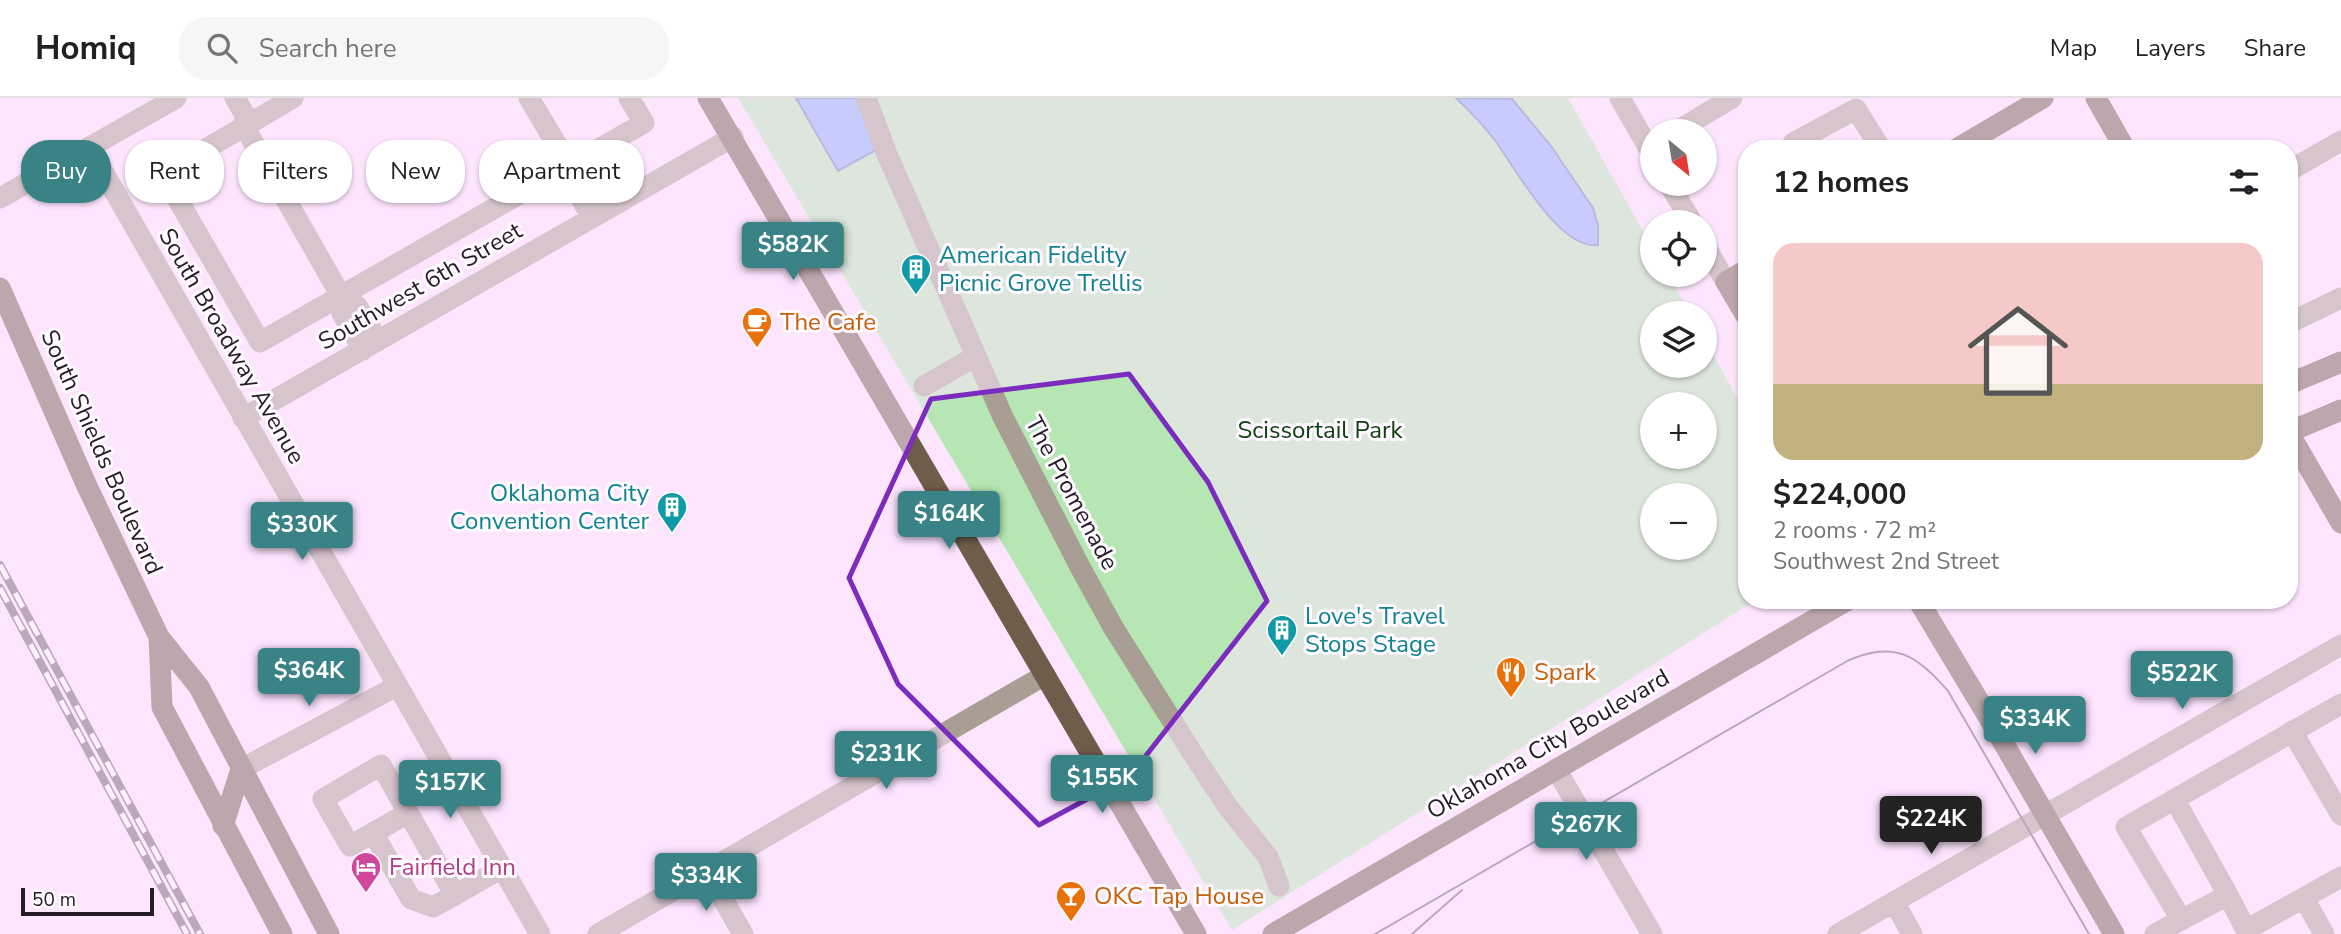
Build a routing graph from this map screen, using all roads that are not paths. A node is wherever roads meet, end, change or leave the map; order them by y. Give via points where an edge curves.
1 (177, 98) edge
2 (221, 98) edge
3 (235, 98) edge
4 (293, 98) edge
5 (529, 98) edge
6 (629, 98) edge
7 (708, 98) edge
8 (866, 98) edge
9 (1620, 98) edge
10 (1732, 98) edge
11 (2043, 98) edge
12 (2096, 98) edge
13 (1697, 119) edge
14 (244, 126) junction
15 (1640, 132) edge
16 (733, 137) junction
17 (102, 140) edge
18 (554, 140) edge
19 (614, 140) edge
20 (1800, 140) edge
21 (1876, 140) edge
22 (1971, 140) edge
23 (2120, 140) edge
24 (2341, 141) edge
25 (2298, 166) edge
26 (21, 186) edge
27 (111, 186) edge
28 (0, 198) edge
29 (503, 203) edge
30 (595, 203) edge
31 (599, 214) junction
32 (1717, 266) edge
33 (1738, 275) edge
34 (1726, 282) junction
35 (0, 288) edge
36 (341, 296) junction
37 (2341, 298) edge
38 (1738, 302) edge
39 (2298, 319) edge
40 (370, 345) junction
41 (976, 356) junction
42 (2341, 362) edge
43 (2298, 380) edge
44 (924, 386) dead end
45 (2341, 410) edge
46 (243, 418) junction
47 (2298, 428) edge
48 (2298, 448) edge
49 (2341, 523) edge
50 (1832, 609) edge
51 (1923, 609) edge
52 (159, 637) junction
53 (2341, 645) edge
54 (1045, 675) junction
55 (397, 686) junction
56 (2340, 708) edge
57 (2292, 731) junction
58 (241, 769) junction
59 (1556, 769) junction
60 (2175, 800) junction
61 (408, 813) junction
62 (2045, 814) junction
63 (2341, 814) edge
64 (223, 826) junction
65 (373, 833) junction
66 (502, 868) junction
67 (706, 871) junction
68 (2341, 877) edge
69 (1279, 886) dead end
70 (455, 895) junction
71 (2228, 895) junction
72 (2304, 898) junction
73 (1894, 902) junction
74 (2181, 919) junction
75 (2247, 932) edge
76 (282, 934) edge
77 (329, 934) edge
78 (540, 934) edge
79 (597, 934) edge
80 (743, 934) edge
81 (1196, 934) edge
82 (1273, 934) edge
83 (1652, 934) edge
84 (1838, 934) edge
85 (1912, 934) edge
86 (2115, 934) edge
87 (2155, 934) edge
88 (2324, 934) edge

1 - 17 street
2 - 14 street via 234,122
3 - 14 street via 245,116
4 - 14 street
5 - 18 street
6 - 19 street via 644,123
7 - 16 main road
8 - 41 street, The Promenade
9 - 15 street
10 - 13 street
11 - 22 main road
12 - 23 main road
14 - 36 street
14 - 36 street via 163,174 260,342
16 - 31 street, Southwest 6th Street
16 - 54 main road
20 - 21 street via 1856,108
24 - 25 street
26 - 28 street
27 - 46 street, South Broadway Avenue
29 - 36 street
30 - 31 street
31 - 40 street, Southwest 6th Street
32 - 34 street
33 - 34 main road
34 - 38 main road
35 - 52 main road, South Shields Boulevard
36 - 40 street via 356,306
37 - 39 street
40 - 46 street, Southwest 6th Street
41 - 44 street
41 - 69 street, The Promenade via 1113,627 1228,807 1268,858
42 - 43 main road
45 - 47 main road
46 - 55 street, South Broadway Avenue
48 - 49 main road
50 - 59 main road, Oklahoma City Boulevard
51 - 62 main road
52 - 58 main road, South Shields Boulevard via 199,687
52 - 64 main road, South Shields Boulevard via 162,708
53 - 62 street
54 - 67 street
54 - 81 main road
55 - 58 street
55 - 66 street, South Broadway Avenue
56 - 57 street
57 - 60 street
57 - 63 street
58 - 64 main road
58 - 77 main road, South Shields Boulevard
59 - 82 main road, Oklahoma City Boulevard
59 - 83 street
60 - 71 street
60 - 74 street via 2126,827
61 - 65 street
61 - 65 street via 381,765 323,799 350,846
61 - 70 street
62 - 73 street
62 - 86 main road
64 - 76 main road, South Shields Boulevard
65 - 70 street via 411,899 433,907
66 - 70 street
66 - 78 street, South Broadway Avenue
67 - 79 street
67 - 80 street
68 - 72 street
71 - 74 street
71 - 75 street
72 - 75 street
72 - 88 street
73 - 84 street
73 - 85 street
74 - 87 street

